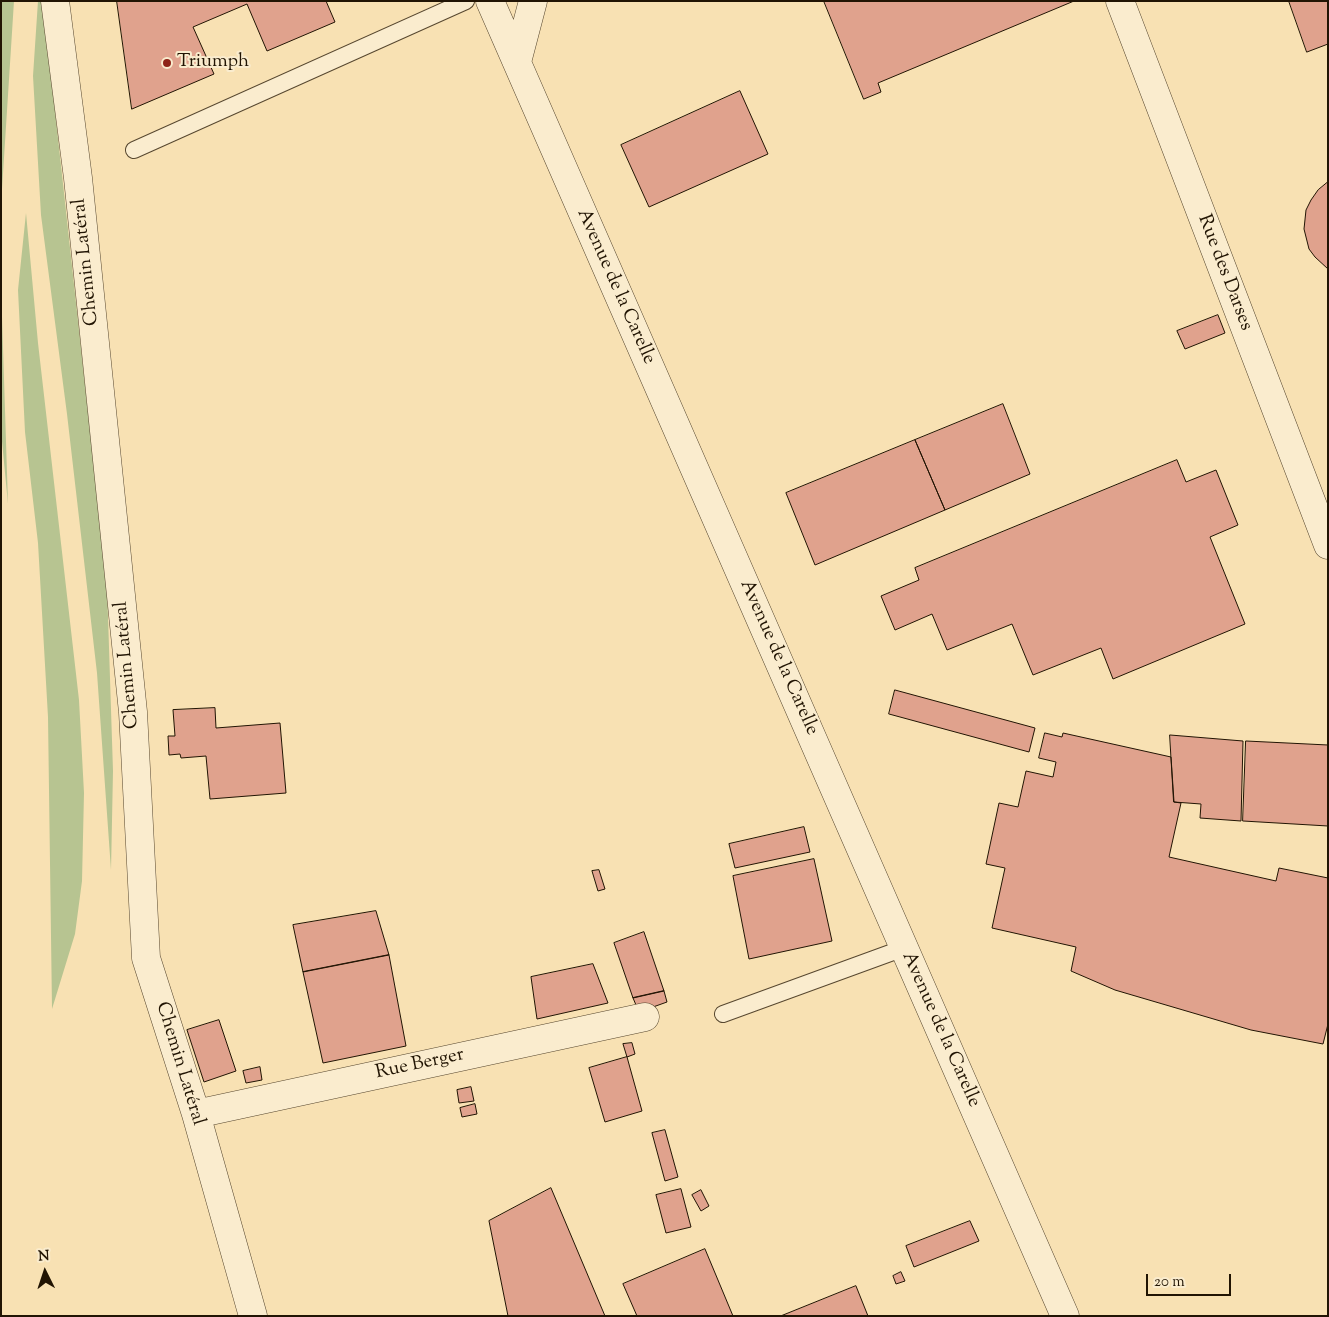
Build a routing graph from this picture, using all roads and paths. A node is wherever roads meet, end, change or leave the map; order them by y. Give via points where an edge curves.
1 (55, 1) edge
2 (466, 1) edge
3 (490, 1) edge
4 (533, 1) edge
5 (1120, 1) edge
6 (517, 62) junction
7 (134, 150) dead end
8 (1328, 545) edge
9 (904, 948) junction
10 (723, 1014) dead end
11 (644, 1017) dead end
12 (196, 1114) junction
13 (253, 1316) edge
14 (1065, 1316) edge

1 - 12 street, Chemin Latéral via 78,178 133,712 146,958
2 - 7 lane
3 - 6 street, Avenue de la Carelle
4 - 6 street
5 - 8 street, Rue des Darses
6 - 9 street, Avenue de la Carelle
9 - 10 lane
9 - 14 street, Avenue de la Carelle
11 - 12 street, Rue Berger
12 - 13 street, Chemin Latéral

